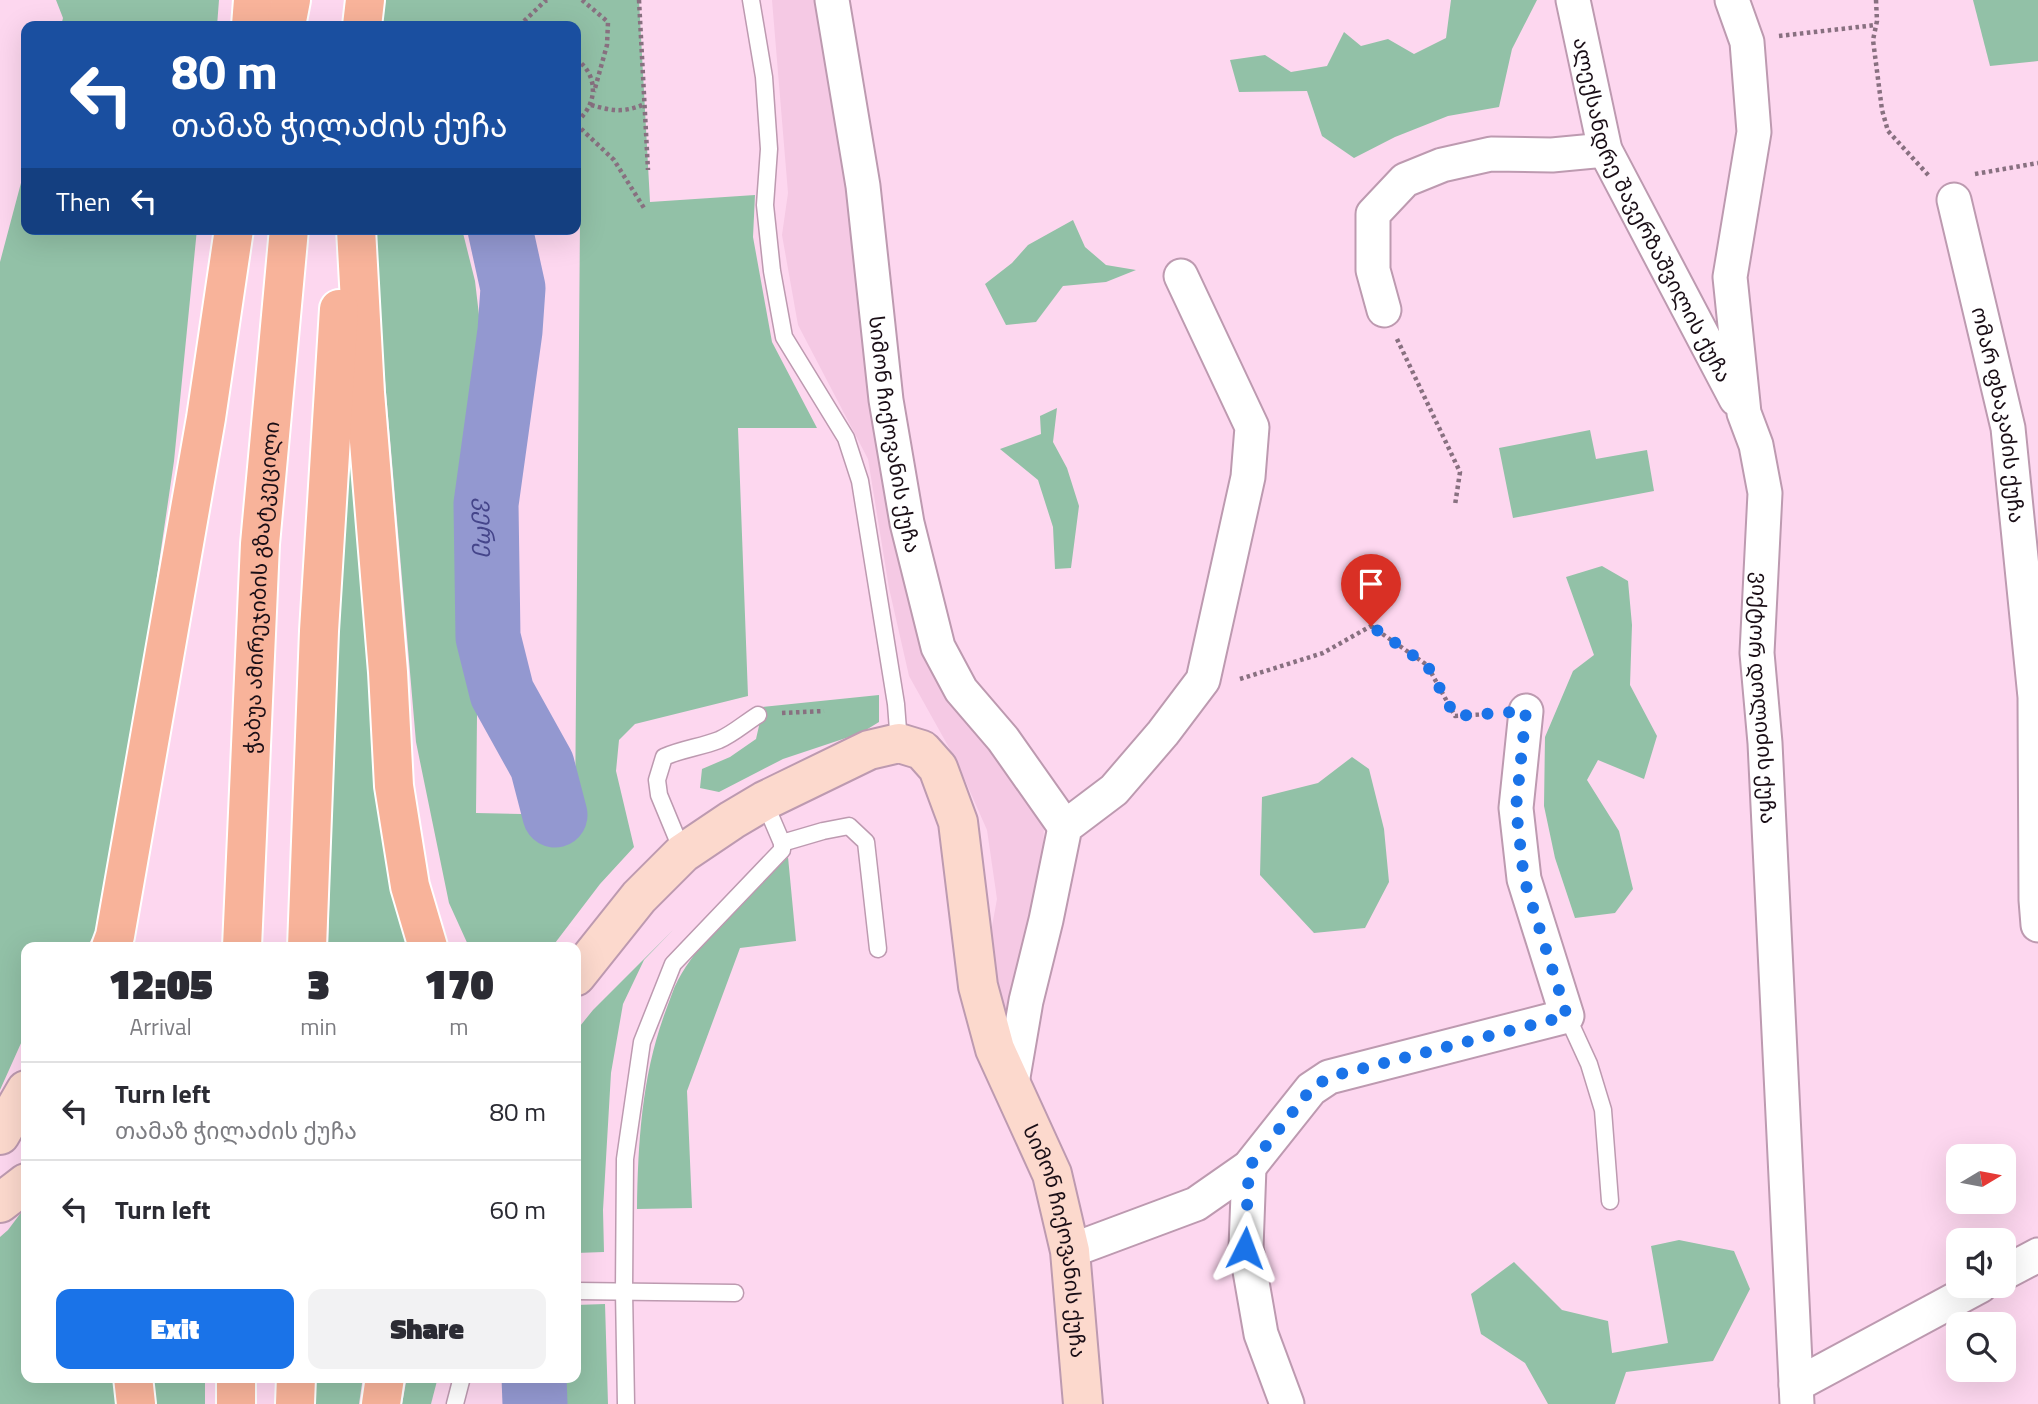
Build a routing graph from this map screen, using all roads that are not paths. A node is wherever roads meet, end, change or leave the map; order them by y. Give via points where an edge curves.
1 (253, 0) edge
2 (291, 0) edge
3 (309, 0) edge
4 (365, 0) edge
5 (751, 0) edge
6 (832, 0) edge
7 (1573, 0) edge
8 (1731, 0) edge
9 (251, 21) edge
10 (287, 21) edge
11 (307, 21) edge
12 (363, 21) edge
13 (1605, 150) junction
14 (1954, 201) road end
15 (288, 235) edge
16 (344, 235) edge
17 (356, 235) edge
18 (235, 236) edge
19 (1181, 276) dead end
20 (1384, 310) road end
21 (1744, 413) junction
22 (1526, 711) road end
23 (758, 715) road end
24 (899, 743) junction
25 (764, 801) junction
26 (1065, 827) junction
27 (782, 843) junction
28 (683, 853) junction
29 (2038, 925) edge
30 (113, 942) edge
31 (242, 942) edge
32 (307, 942) edge
33 (427, 942) edge
34 (878, 949) dead end
35 (581, 970) edge
36 (1567, 1016) junction
37 (1012, 1083) junction
38 (21, 1099) edge
39 (0, 1135) edge
40 (1249, 1167) junction
41 (21, 1187) edge
42 (1610, 1201) dead end
43 (0, 1203) edge
44 (1070, 1251) junction
45 (2038, 1255) edge
46 (2016, 1267) edge
47 (581, 1291) edge
48 (624, 1291) junction
49 (736, 1293) dead end
50 (1960, 1298) edge
51 (134, 1383) edge
52 (236, 1383) edge
53 (296, 1383) edge
54 (384, 1383) edge
55 (460, 1383) edge
56 (1796, 1394) edge
57 (136, 1404) edge
58 (236, 1404) edge
59 (295, 1404) edge
60 (381, 1404) edge
61 (455, 1404) edge
62 (626, 1404) edge
63 (1083, 1404) edge
64 (1287, 1404) edge

1 - 9 main road
2 - 10 main road
3 - 11 main road
4 - 12 main road
5 - 24 lane via 764,76 769,149 765,205 785,337 846,438 860,481
6 - 26 street, სიმონ ჩიქოვანის ქუჩა via 863,186 886,400 907,523 938,647 961,690 1003,739
7 - 13 street, ალექსანდრე შავერზაშვილის ქუჩა
8 - 21 street, ვიქტორ დოლიძის ქუჩა via 1747,42 1754,132 1730,277
13 - 20 street via 1491,154 1442,165 1405,180 1373,214 1373,270
13 - 21 street, ალექსანდრე შავერზაშვილის ქუჩა
14 - 29 street, ომარ ფხაკაძის ქუჩა via 2008,428 2035,697
15 - 31 main road, ჭაბუა ამირეჯიბის გზატკეცილი via 260,544
16 - 32 main road via 319,631
17 - 33 main road via 394,786 410,886
18 - 30 main road
19 - 26 street via 1252,427 1248,477 1203,680 1114,790
21 - 56 street, ვიქტორ დოლიძის ქუჩა via 1765,493 1757,653
22 - 36 street via 1516,808 1524,879
23 - 28 lane via 722,739 664,757 657,780 659,795
24 - 25 street via 869,750
24 - 37 street, სიმონ ჩიქოვანის ქუჩა via 922,750 939,768 958,822 978,986 995,1049
25 - 27 lane
25 - 28 street
26 - 37 street
27 - 34 lane via 849,827 866,842
27 - 48 lane via 779,854 673,964 642,1042 625,1156
28 - 35 street via 639,897
36 - 40 street via 1329,1077 1311,1089
36 - 42 lane via 1603,1110
37 - 44 street, სიმონ ჩიქოვანის ქუჩა via 1052,1174
38 - 39 street
40 - 44 street via 1196,1204
40 - 64 street via 1245,1248 1261,1334
41 - 43 street
44 - 63 street, სიმონ ჩიქოვანის ქუჩა
45 - 46 street
47 - 48 lane
48 - 49 lane
48 - 62 lane
50 - 56 street
51 - 57 main road
52 - 58 main road
53 - 59 main road
54 - 60 main road
55 - 61 lane

